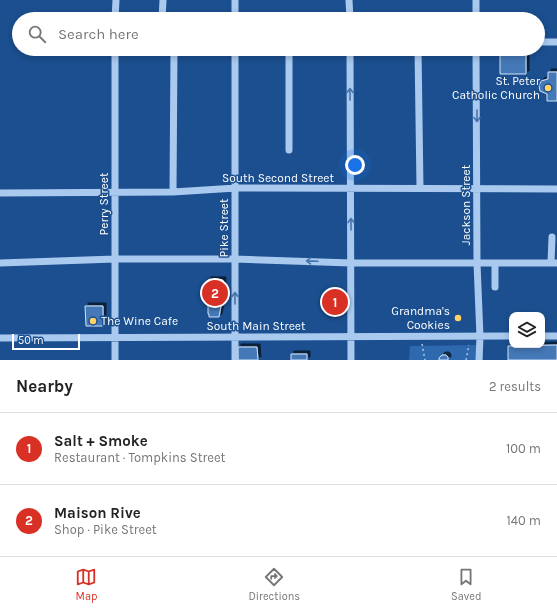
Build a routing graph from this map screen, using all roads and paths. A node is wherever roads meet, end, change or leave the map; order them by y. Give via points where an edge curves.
1 (116, 0) edge
2 (163, 0) edge
3 (235, 0) edge
4 (350, 0) edge
5 (476, 0) edge
6 (116, 12) edge
7 (162, 12) edge
8 (235, 12) edge
9 (350, 12) edge
10 (476, 12) edge
11 (545, 42) edge
12 (557, 42) edge
13 (115, 56) edge
14 (174, 56) edge
15 (235, 56) edge
16 (288, 56) edge
17 (350, 56) edge
18 (418, 56) edge
19 (476, 56) edge
20 (288, 150) dead end
21 (236, 188) junction
22 (420, 188) junction
23 (351, 189) junction
24 (477, 189) junction
25 (557, 189) edge
26 (115, 192) junction
27 (173, 192) junction
28 (0, 193) edge
29 (552, 237) dead end
30 (115, 259) junction
31 (235, 259) junction
32 (0, 263) edge
33 (351, 263) junction
34 (477, 263) junction
35 (495, 263) junction
36 (554, 263) edge
37 (495, 287) dead end
38 (351, 336) junction
39 (422, 336) junction
40 (509, 336) edge
41 (545, 336) edge
42 (557, 336) edge
43 (116, 337) junction
44 (235, 337) junction
45 (470, 337) junction
46 (480, 337) junction
47 (0, 338) edge
48 (115, 360) edge
49 (235, 360) edge
50 (351, 360) edge
51 (424, 360) edge
52 (466, 360) edge
53 (478, 360) edge

1 - 6 street
2 - 7 street
3 - 8 street
4 - 9 street
5 - 10 street
11 - 12 street
13 - 26 street, Perry Street
14 - 27 street
15 - 21 street, Pike Street
16 - 20 street
23 -> 17 street
18 - 22 street
19 -> 24 street, Jackson Street
21 - 23 street, South Second Street
21 - 27 street, South Second Street
21 - 31 street, Pike Street
22 - 23 street, South Second Street
22 - 24 street, South Second Street
33 -> 23 street
24 - 25 street, South Second Street
24 - 34 street, Jackson Street
26 - 27 street, South Second Street
26 - 28 street, South Second Street
26 - 30 street, Perry Street
29 - 36 street
30 - 31 street
30 - 32 street
30 - 43 street, Perry Street
33 -> 31 street
44 -> 31 street, Pike Street
33 - 34 street
33 - 38 street
34 - 35 street
34 - 46 street, Jackson Street
35 - 36 street
35 - 37 street
38 - 39 street, South Main Street
38 - 44 street, South Main Street
38 - 50 street
39 - 45 street, South Main Street
39 - 51 path
40 - 46 street, South Main Street
41 - 42 street
43 - 44 street, South Main Street
43 - 47 street, South Main Street
43 - 48 street, Perry Street
44 - 49 street, Pike Street
45 - 46 street, South Main Street
45 - 52 path
46 - 53 street, Jackson Street

